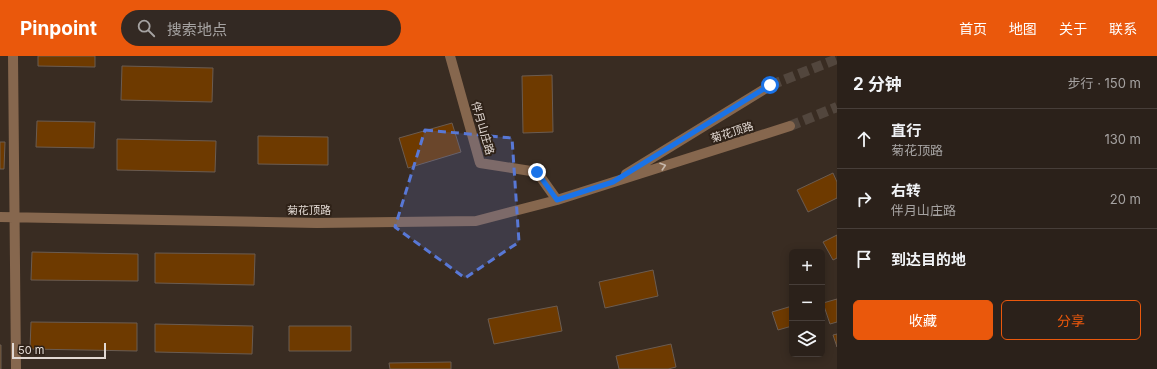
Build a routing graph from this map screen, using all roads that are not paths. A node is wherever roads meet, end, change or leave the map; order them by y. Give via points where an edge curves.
1 (13, 56) edge
2 (450, 56) edge
3 (770, 85) tunnel mouth
4 (790, 126) tunnel mouth
5 (613, 182) junction
6 (557, 200) junction
7 (0, 217) edge
8 (15, 217) junction
9 (16, 369) edge

1 - 8 street
2 - 6 street, 伴月山庄路 via 480,163 537,172
3 - 5 street, 菊花顶路
5 -> 4 street, 菊花顶路
5 - 6 street, 菊花顶路
6 - 8 street, 菊花顶路 via 476,221 317,223
7 - 8 street, 菊花顶路
8 - 9 street

